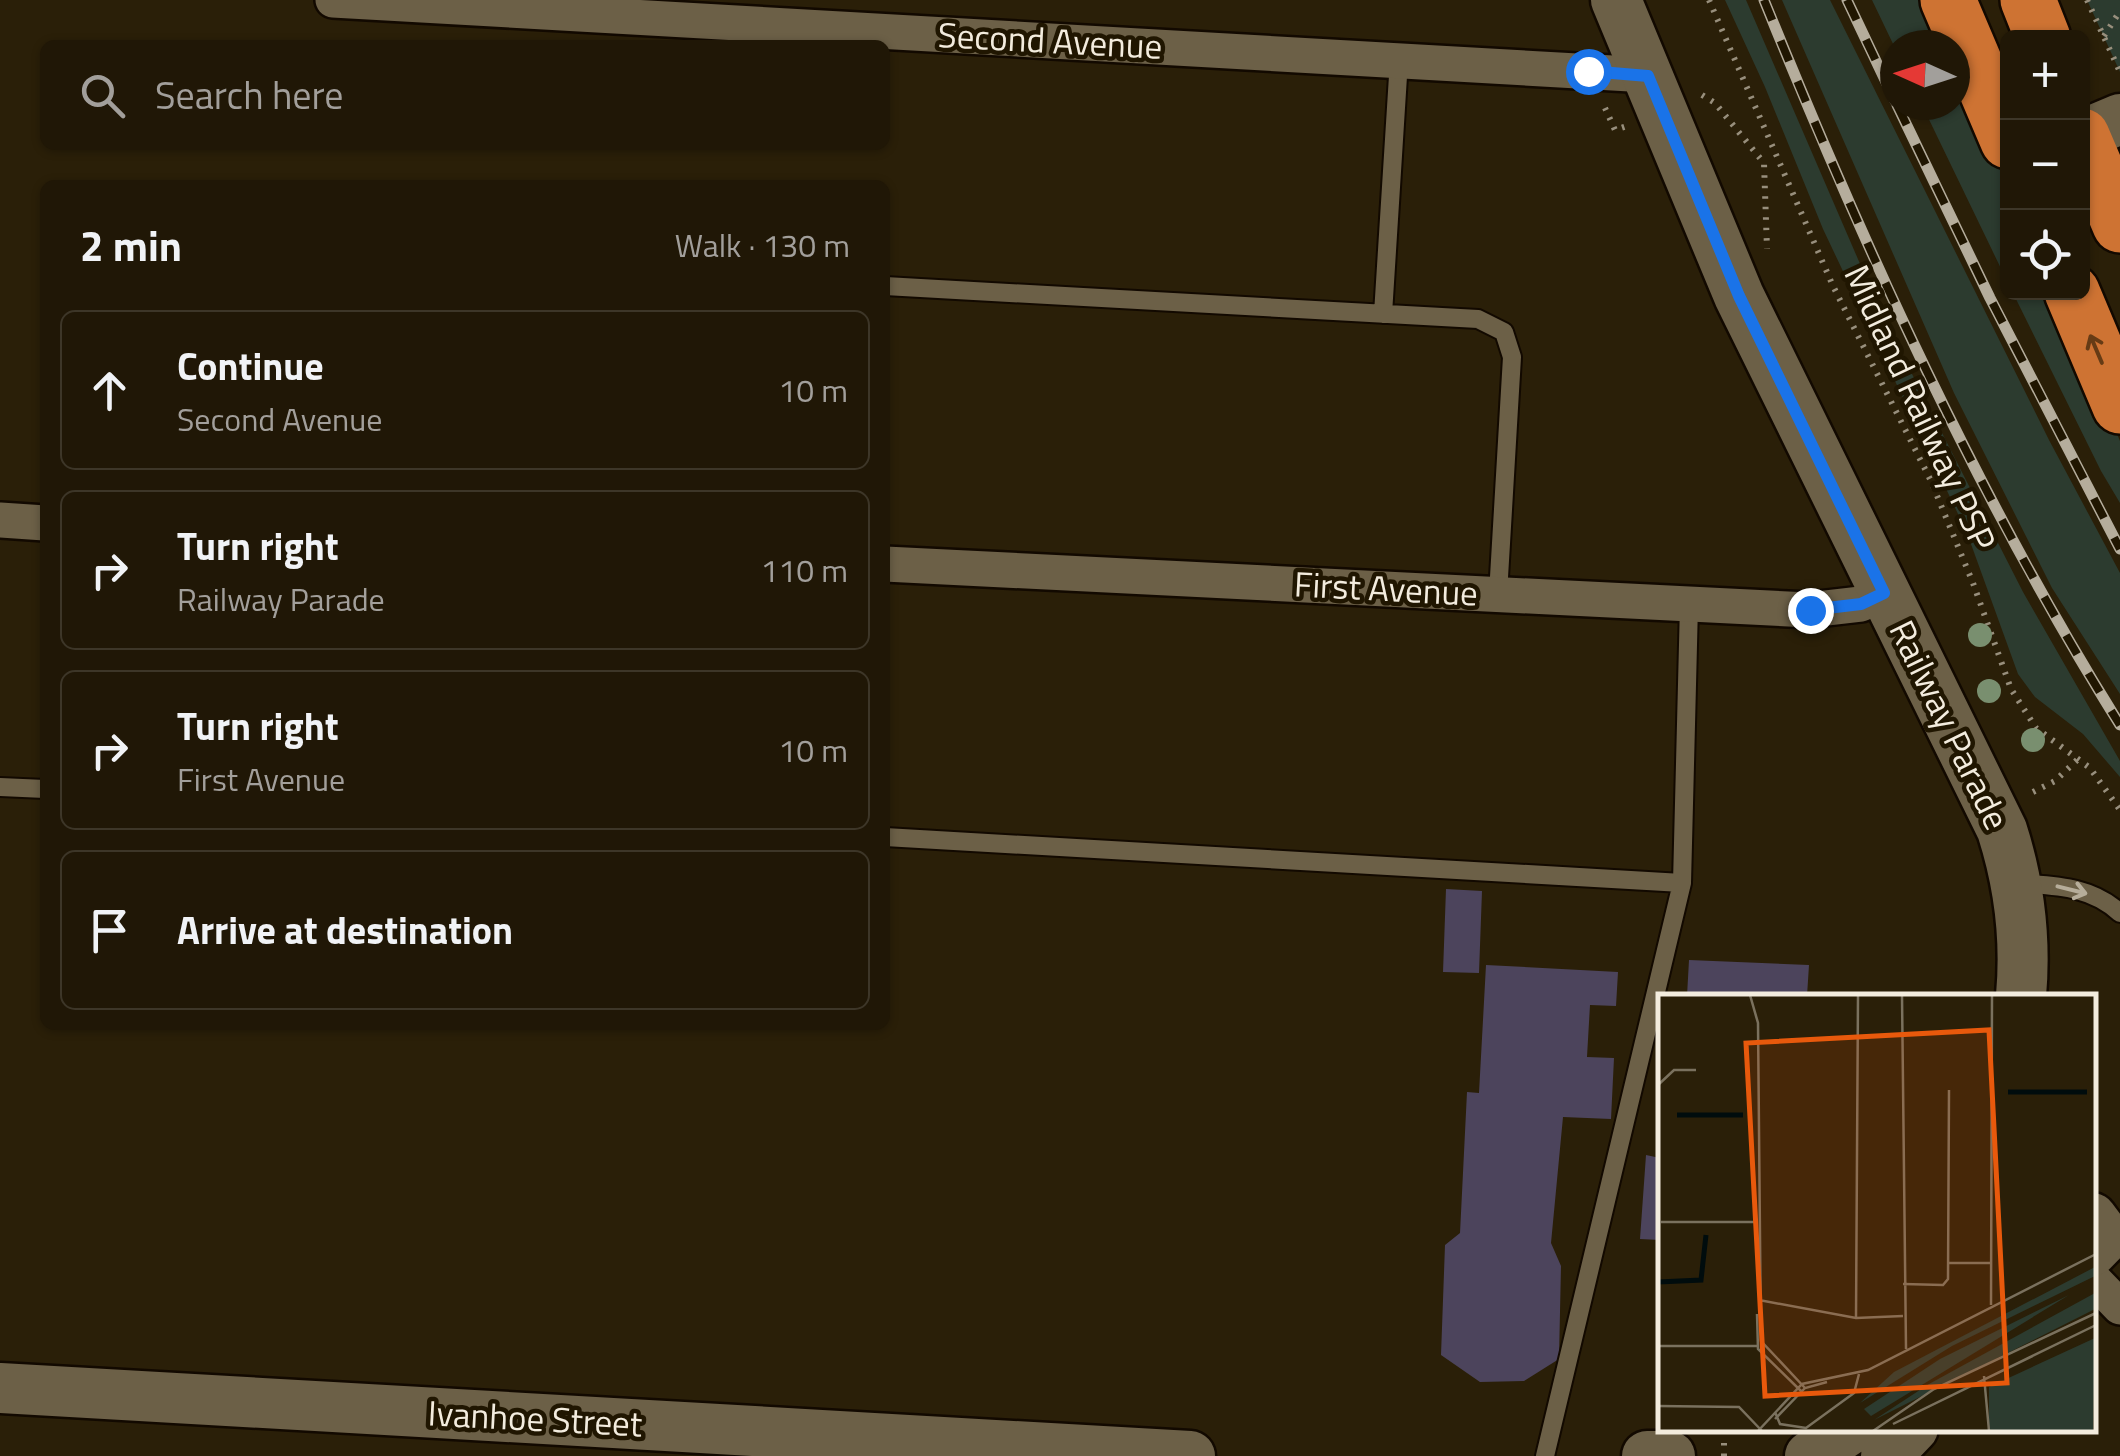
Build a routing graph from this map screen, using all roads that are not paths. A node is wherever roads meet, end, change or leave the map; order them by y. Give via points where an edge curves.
1 (333, 0) edge
2 (1616, 0) edge
3 (1948, 0) edge
4 (2028, 0) edge
5 (2040, 30) edge
6 (1400, 60) junction
7 (1648, 76) junction
8 (2120, 119) edge
9 (2000, 123) edge
10 (2090, 132) edge
11 (2090, 154) edge
12 (2120, 225) edge
13 (890, 286) edge
14 (2075, 300) edge
15 (1383, 314) junction
16 (2120, 406) edge
17 (0, 520) edge
18 (40, 522) edge
19 (890, 564) edge
20 (1884, 593) junction
21 (1498, 594) junction
22 (1689, 604) junction
23 (0, 787) edge
24 (40, 789) edge
25 (890, 837) edge
26 (1682, 883) junction
27 (2018, 883) junction
28 (2120, 913) edge
29 (2026, 986) edge
30 (2101, 1247) edge
31 (2120, 1307) edge
32 (0, 1388) edge
33 (1911, 1431) edge
34 (1075, 1453) edge
35 (1190, 1456) edge
36 (1544, 1456) edge
37 (1648, 1456) edge
38 (1670, 1456) edge
39 (1886, 1456) edge

1 - 6 street, Second Avenue
2 - 7 street, Railway Parade
3 - 9 highway
4 - 5 highway
6 - 7 street, Second Avenue
6 - 15 lane
7 - 20 street, Railway Parade via 1739,296
8 - 10 street
11 - 12 highway
13 - 15 lane
16 -> 14 highway
15 - 21 lane via 1478,319 1504,332 1512,357
17 - 18 street
19 - 21 street, First Avenue
20 - 22 street, First Avenue via 1861,604 1810,610
20 - 27 street, Railway Parade via 1994,810
21 - 22 street, First Avenue
22 - 26 lane
23 - 24 lane
25 - 26 lane
26 - 36 lane
27 -> 28 lane via 2073,887
27 - 29 street, Railway Parade
30 - 31 street
32 - 34 street, Ivanhoe Street
33 - 39 street
34 - 35 street, Ivanhoe Street
37 - 38 street

